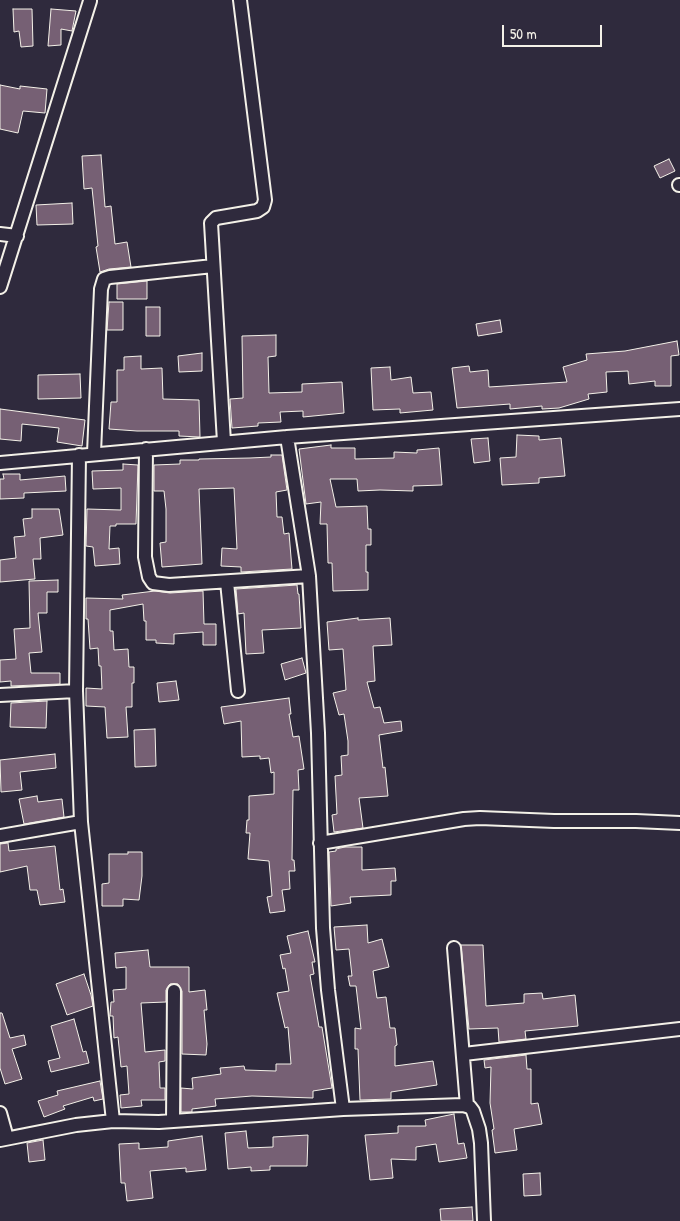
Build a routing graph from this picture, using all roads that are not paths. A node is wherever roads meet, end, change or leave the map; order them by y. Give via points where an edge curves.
1 (240, 0) edge
2 (90, 1) dead end
3 (0, 234) edge
4 (17, 236) junction
5 (213, 266) junction
6 (0, 287) edge
7 (680, 410) edge
8 (287, 436) junction
9 (224, 442) junction
10 (146, 449) junction
11 (94, 453) junction
12 (79, 455) junction
13 (0, 463) edge
14 (309, 576) junction
15 (226, 582) junction
16 (76, 691) junction
17 (238, 691) dead end
18 (0, 695) edge
19 (81, 822) junction
20 (680, 823) edge
21 (0, 836) edge
22 (320, 843) junction
23 (454, 948) dead end
24 (174, 991) dead end
25 (680, 1029) edge
26 (464, 1054) junction
27 (467, 1106) junction
28 (343, 1108) junction
29 (0, 1113) edge
30 (113, 1121) junction
31 (173, 1121) junction
32 (4, 1138) edge
33 (484, 1221) edge

1 - 5 street via 265,202 257,210 212,221
2 - 4 street
3 - 4 street
4 - 6 street
5 - 9 street
5 - 11 street via 103,280
7 - 8 street
8 - 9 street
8 - 14 street
9 - 10 street
10 - 11 street
10 - 15 street via 145,557 150,581 159,585
11 - 12 street
12 - 13 street
12 - 16 street
14 - 15 street
14 - 22 street
15 - 17 street
16 - 18 street
16 - 19 street
19 - 21 street
19 - 30 street
20 - 22 street via 480,818
22 - 28 street via 328,990
23 - 26 street
24 - 31 street
25 - 26 street
26 - 27 street
27 - 28 street
27 - 33 street via 475,1115 482,1143
28 - 31 street
29 - 32 street
30 - 31 street
30 - 32 street

